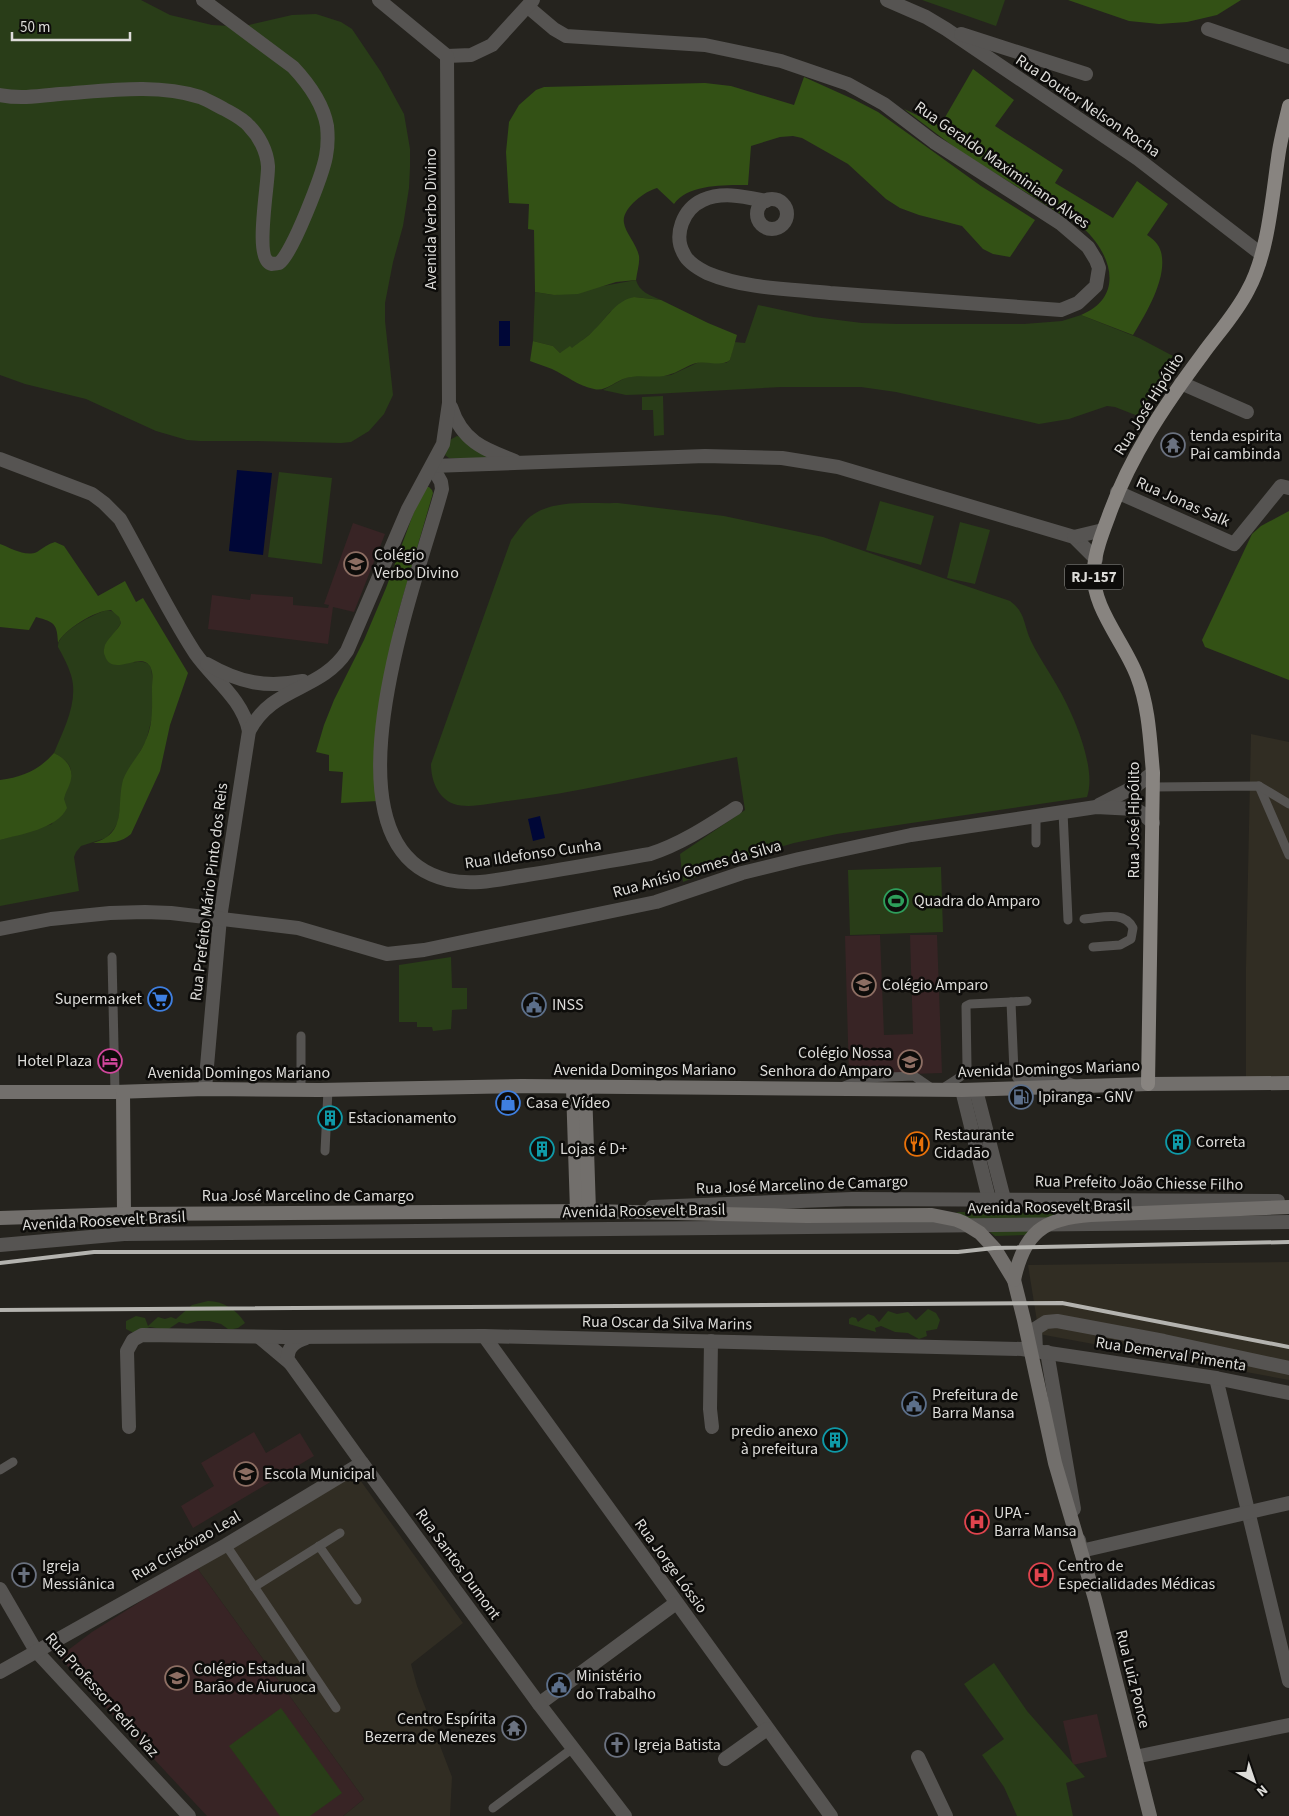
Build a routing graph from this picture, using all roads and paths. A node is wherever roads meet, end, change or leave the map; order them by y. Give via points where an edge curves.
1 (203, 0) edge
2 (380, 0) edge
3 (887, 0) edge
4 (530, 3) edge
5 (946, 29) junction
6 (1208, 29) dead end
7 (447, 56) junction
8 (1289, 57) edge
9 (1086, 74) dead end
10 (0, 95) edge
11 (1289, 106) edge
12 (766, 201) dead end
13 (1261, 254) junction
14 (1181, 383) junction
15 (449, 403) junction
16 (1247, 412) dead end
17 (0, 459) edge
18 (520, 464) junction
19 (432, 466) junction
20 (1289, 488) edge
21 (1117, 492) junction
22 (1103, 530) junction
23 (1074, 537) junction
24 (1096, 559) junction
25 (197, 655) junction
26 (318, 679) junction
27 (249, 730) junction
28 (1153, 780) junction
29 (1259, 786) junction
30 (1289, 804) edge
31 (1096, 807) junction
32 (736, 808) dead end
33 (1036, 816) junction
34 (1064, 817) junction
35 (1153, 823) junction
36 (1036, 843) dead end
37 (1289, 855) edge
38 (220, 918) junction
39 (1084, 919) dead end
40 (1068, 920) dead end
41 (0, 929) edge
42 (1093, 947) dead end
43 (112, 957) dead end
44 (1027, 1001) dead end
45 (1011, 1002) junction
46 (300, 1036) dead end
47 (1289, 1083) edge
48 (1148, 1084) junction
49 (1078, 1087) junction
50 (579, 1088) junction
51 (205, 1089) junction
52 (936, 1089) junction
53 (300, 1090) junction
54 (328, 1090) junction
55 (962, 1090) junction
56 (976, 1090) junction
57 (0, 1092) edge
58 (119, 1092) junction
59 (325, 1151) dead end
60 (989, 1199) junction
61 (1004, 1199) junction
62 (1289, 1202) edge
63 (1289, 1208) edge
64 (583, 1211) junction
65 (616, 1211) junction
66 (124, 1214) junction
67 (0, 1218) edge
68 (1289, 1222) edge
69 (0, 1245) edge
70 (1014, 1280) junction
71 (484, 1336) junction
72 (259, 1337) junction
73 (312, 1337) junction
74 (711, 1341) junction
75 (1041, 1351) junction
76 (290, 1363) junction
77 (1289, 1368) edge
78 (1216, 1378) junction
79 (1289, 1394) edge
80 (129, 1427) dead end
81 (712, 1427) dead end
82 (13, 1462) dead end
83 (362, 1463) junction
84 (0, 1470) edge
85 (1289, 1502) edge
86 (1248, 1511) junction
87 (340, 1533) dead end
88 (226, 1545) junction
89 (319, 1546) junction
90 (1081, 1551) junction
91 (254, 1587) junction
92 (0, 1589) edge
93 (357, 1600) dead end
94 (676, 1603) junction
95 (36, 1651) junction
96 (0, 1672) edge
97 (1289, 1680) edge
98 (539, 1704) junction
99 (336, 1708) dead end
100 (1289, 1725) edge
101 (767, 1729) junction
102 (573, 1748) junction
103 (918, 1757) dead end
104 (1135, 1757) junction
105 (725, 1759) dead end
106 (493, 1808) dead end
107 (189, 1816) edge
108 (625, 1816) edge
109 (831, 1816) edge
110 (946, 1816) edge
111 (1150, 1816) edge

1 - 10 street via 293,67 306,81 324,116 328,141 322,170 297,234 280,262 269,263 263,255 268,178 266,156 256,134 232,113 200,98 153,90 22,97
2 - 7 street
3 - 5 street, Rua Doutor Nelson Rocha
4 - 7 street via 499,39 484,51 466,56
4 - 12 street, Rua Geraldo Maximiniano Alves via 554,29 566,36 704,45 781,61 848,84 884,104 934,142 1060,223 1088,247 1099,268 1098,278 1089,294 1070,308 1061,310 752,285 707,272 684,254 680,240 681,223 702,200 726,195
5 - 9 street
5 - 13 street, Rua Doutor Nelson Rocha via 1138,160
6 - 8 street
7 - 15 street, Avenida Verbo Divino
11 - 13 main road, Rua José Hipólito / RJ-157
13 - 14 main road, Rua José Hipólito / RJ-157 via 1248,291
14 - 16 street
14 - 21 main road, Rua José Hipólito / RJ-157 via 1144,439
15 - 18 street via 463,433 488,451
15 - 19 street, Avenida Verbo Divino via 444,439
17 - 25 street via 92,494 113,510
18 - 19 street
18 - 23 street via 697,456 782,458 838,466
19 - 26 street, Avenida Verbo Divino via 417,489 347,651 333,668
19 - 32 street, Rua Ildefonso Cunha via 442,489 395,653 383,714 380,776 383,807 391,832 407,856 433,874 449,880 497,880 650,854 690,837
20 - 21 street, Rua Jonas Salk via 1281,486 1234,544
21 - 22 main road, Rua José Hipólito / RJ-157
22 - 23 street
22 - 24 main road, Rua José Hipólito / RJ-157
23 - 24 street
24 - 28 main road, Rua José Hipólito / RJ-157 via 1097,596 1132,665 1145,700
25 - 26 street via 217,670 246,682 280,684
25 - 27 street via 242,709
26 - 27 street, Avenida Verbo Divino via 276,700 260,713
27 - 38 street, Rua Prefeito Mário Pinto dos Reis
28 - 29 lane
28 - 31 street
28 - 35 main road, Rua José Hipólito / RJ-157
29 - 30 lane
29 - 37 lane
31 - 34 street, Rua Anísio Gomes da Silva
31 - 35 street, Rua Anísio Gomes da Silva via 1134,809
33 - 34 street, Rua Anísio Gomes da Silva
33 - 36 lane
33 - 38 street, Rua Anísio Gomes da Silva via 911,835 825,853 742,873 656,902 407,953 387,954 298,928
34 - 40 lane
35 - 48 main road, Rua José Hipólito / RJ-157
38 - 41 street, Rua Anísio Gomes da Silva via 144,912 110,913 51,919
38 - 51 street, Rua Prefeito Mário Pinto dos Reis
39 - 42 lane via 1122,917 1133,928 1131,939 1124,944
43 - 58 lane
44 - 45 lane
45 - 49 lane via 1014,1072 1017,1078 1063,1079
45 - 52 lane via 966,1006 966,1069 958,1079
46 - 53 lane
47 - 48 main road, Avenida Domingos Mariano
48 - 49 main road, Avenida Domingos Mariano
49 - 56 main road, Avenida Domingos Mariano
50 - 52 main road, Avenida Domingos Mariano
50 - 54 main road, Avenida Domingos Mariano
50 - 64 main road
51 - 53 main road, Avenida Domingos Mariano
51 - 58 main road, Avenida Domingos Mariano
52 - 55 main road, Avenida Domingos Mariano
53 - 54 main road, Avenida Domingos Mariano
54 - 59 lane
55 - 56 main road, Avenida Domingos Mariano
55 - 60 street
56 - 61 street
57 - 58 main road, Avenida Domingos Mariano
58 - 66 main road
60 - 61 street, Rua Prefeito João Chiesse Filho
60 - 65 street, Rua José Marcelino de Camargo via 852,1199 644,1207
61 - 62 street, Rua Prefeito João Chiesse Filho
63 - 70 main road, Rua Prefeito João Chiesse Filho via 1063,1218 1032,1236 1021,1253
64 - 65 main road, Rua José Marcelino de Camargo
64 - 66 main road, Rua José Marcelino de Camargo
65 - 70 main road, Rua José Marcelino de Camargo via 807,1216 932,1215 957,1220 971,1227 987,1240
66 - 67 main road, Rua José Marcelino de Camargo
68 - 69 street, Avenida Roosevelt Brasil via 124,1234
70 - 90 main road, Rua Luiz Ponce via 1055,1463
71 - 73 street, Rua Oscar da Silva Marins
71 - 74 street, Rua Oscar da Silva Marins
71 - 94 street, Rua Jorge Lóssio
72 - 73 street, Rua Oscar da Silva Marins
72 - 76 street, Rua Santos Dumont
72 - 80 street, Rua Oscar da Silva Marins via 142,1335 133,1340 127,1351
73 - 76 street via 300,1340 290,1350 287,1357
74 - 75 street, Rua Oscar da Silva Marins
74 - 81 street
75 - 77 street, Rua Luiz Ponce via 1035,1330 1046,1322 1057,1321
75 - 78 street, Rua Demerval Pimenta
75 - 90 street, Rua Luiz Ponce
76 - 83 street, Rua Santos Dumont
78 - 79 street, Rua Demerval Pimenta
78 - 86 street
82 - 84 lane
83 - 88 street, Rua Cristóvao Leal
83 - 98 street, Rua Santos Dumont
85 - 86 street
86 - 90 street
86 - 97 street
87 - 89 lane
88 - 91 lane
88 - 95 street, Rua Cristóvao Leal
89 - 91 lane
89 - 93 lane
90 - 104 main road, Rua Luiz Ponce
91 - 99 lane
92 - 95 street, Rua Professor Pedro Vaz
94 - 98 street
94 - 101 street, Rua Jorge Lóssio
95 - 96 street, Rua Cristóvao Leal
95 - 107 street, Rua Professor Pedro Vaz
98 - 102 street, Rua Santos Dumont
100 - 104 street
101 - 105 street
101 - 109 street, Rua Jorge Lóssio
102 - 106 lane
102 - 108 street, Rua Santos Dumont
103 - 110 street
104 - 111 main road, Rua Luiz Ponce

